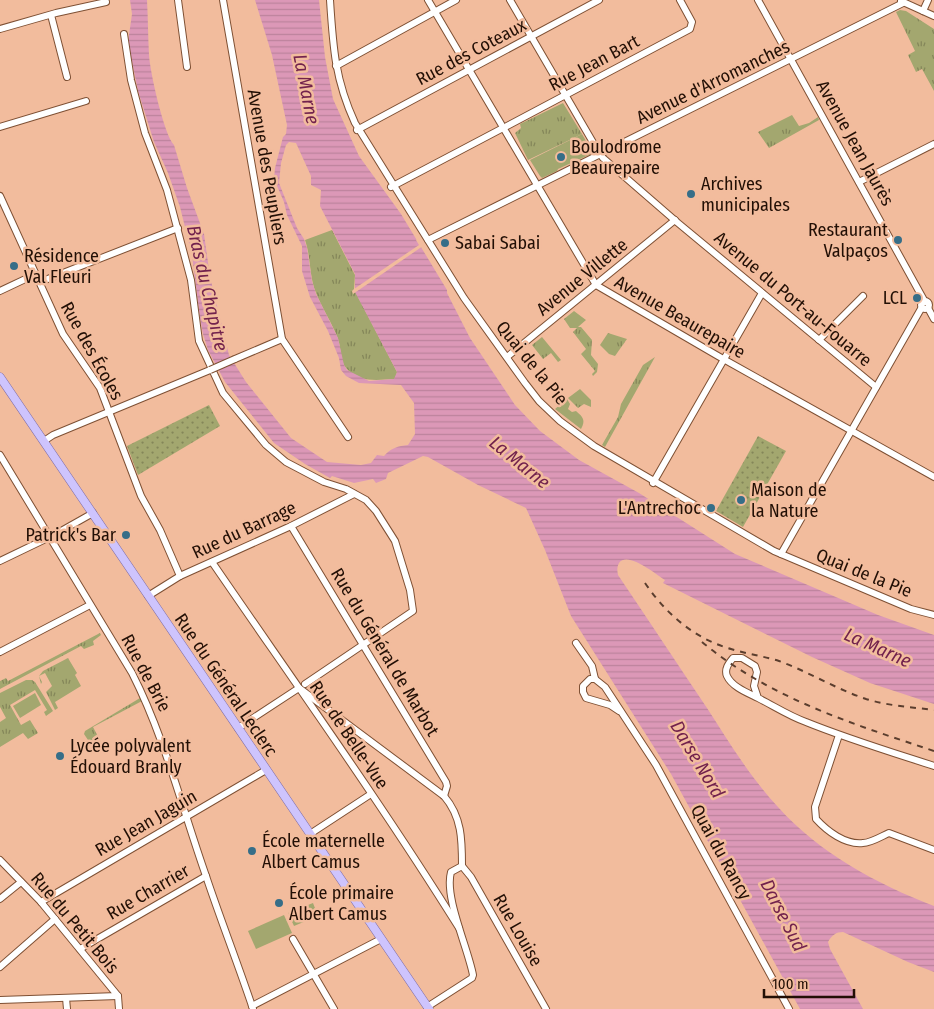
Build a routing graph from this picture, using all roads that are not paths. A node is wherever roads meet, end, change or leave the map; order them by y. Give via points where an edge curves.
1 (178, 0) edge
2 (223, 0) edge
3 (330, 0) edge
4 (428, 0) edge
5 (456, 0) edge
6 (510, 0) edge
7 (599, 0) edge
8 (681, 0) edge
9 (758, 0) edge
10 (928, 0) edge
11 (902, 1) edge
12 (106, 2) dead end
13 (923, 11) junction
14 (436, 12) junction
15 (51, 15) junction
16 (934, 16) edge
17 (0, 29) edge
18 (124, 34) dead end
19 (532, 37) junction
20 (792, 59) junction
21 (336, 66) junction
22 (187, 67) dead end
23 (470, 70) junction
24 (67, 77) dead end
25 (565, 96) junction
26 (86, 101) dead end
27 (0, 126) edge
28 (505, 127) junction
29 (358, 130) junction
30 (934, 144) edge
31 (600, 154) junction
32 (859, 182) junction
33 (392, 186) junction
34 (538, 186) junction
35 (0, 196) edge
36 (675, 220) junction
37 (178, 228) junction
38 (428, 240) junction
39 (36, 274) junction
40 (40, 282) junction
41 (596, 285) junction
42 (0, 291) edge
43 (762, 293) junction
44 (863, 296) dead end
45 (927, 304) edge
46 (934, 319) edge
47 (282, 339) junction
48 (819, 340) junction
49 (507, 357) junction
50 (724, 359) junction
51 (0, 377) edge
52 (876, 387) junction
53 (109, 412) junction
54 (852, 430) junction
55 (348, 437) dead end
56 (44, 441) junction
57 (0, 456) edge
58 (934, 477) edge
59 (653, 482) junction
60 (354, 494) junction
61 (93, 513) junction
62 (291, 526) junction
63 (49, 537) junction
64 (781, 554) junction
65 (0, 560) edge
66 (212, 562) junction
67 (180, 576) junction
68 (148, 596) junction
69 (90, 604) junction
70 (934, 616) edge
71 (576, 643) dead end
72 (363, 644) junction
73 (0, 652) edge
74 (596, 679) junction
75 (302, 686) junction
76 (758, 698) junction
77 (621, 713) junction
78 (238, 728) junction
79 (839, 735) junction
80 (934, 766) edge
81 (266, 770) junction
82 (371, 794) junction
83 (444, 796) junction
84 (187, 817) junction
85 (310, 834) junction
86 (934, 850) edge
87 (0, 860) edge
88 (462, 866) junction
89 (206, 876) junction
90 (22, 882) junction
91 (0, 899) edge
92 (41, 902) junction
93 (55, 919) junction
94 (459, 928) junction
95 (293, 939) dead end
96 (382, 939) junction
97 (80, 949) junction
98 (0, 968) edge
99 (314, 974) junction
100 (118, 996) junction
101 (66, 998) junction
102 (0, 1000) edge
103 (252, 1007) edge
104 (428, 1008) edge
105 (67, 1009) edge
106 (119, 1009) edge
107 (334, 1009) edge
108 (546, 1009) edge
109 (789, 1009) edge

1 - 22 street
2 - 47 street, Avenue des Peupliers
3 - 21 street, Quai de la Pie
4 - 14 street, Avenue Beaurepaire
5 - 14 street
6 - 19 street, Avenue du Port-au-Fouarre
7 - 19 street, Rue des Coteaux
8 - 25 street, Rue Jean Bart via 692,24 690,29
9 - 20 street, Avenue Jean Jaurès
10 - 13 street
11 - 13 street
11 - 20 street, Avenue d'Arromanches
12 - 15 street
13 - 16 street
14 - 21 street
14 - 23 street, Avenue Beaurepaire
15 - 17 street
15 - 24 street
18 - 37 street via 145,133
19 - 23 street, Rue des Coteaux
19 - 25 street, Avenue du Port-au-Fouarre
20 - 31 street, Avenue d'Arromanches
20 - 32 street, Avenue Jean Jaurès
21 - 29 street, Quai de la Pie
23 - 28 street, Avenue Beaurepaire
23 - 29 street, Rue des Coteaux
25 - 28 street, Rue Jean Bart
25 - 31 street, Avenue du Port-au-Fouarre
26 - 27 street
28 - 33 street, Rue Jean Bart
28 - 34 street, Avenue Beaurepaire
29 - 33 street, Quai de la Pie
30 - 32 street
31 - 34 street, Avenue d'Arromanches
31 - 36 street, Avenue du Port-au-Fouarre
32 - 45 street, Avenue Jean Jaurès
33 - 38 street, Quai de la Pie
34 - 38 street, Avenue d'Arromanches
34 - 41 street, Avenue Beaurepaire
35 - 39 street, Rue des Écoles
36 - 41 street, Avenue Villette
36 - 43 street, Avenue du Port-au-Fouarre
37 - 40 street
37 - 60 street via 199,341 223,392 266,445 286,462
38 - 49 street, Quai de la Pie via 464,298
39 - 40 street, Rue des Écoles
39 - 42 street
40 - 53 street, Rue des Écoles via 63,334 100,388
41 - 49 street, Avenue Villette
41 - 50 street, Avenue Beaurepaire
43 - 48 street, Avenue du Port-au-Fouarre
43 - 50 street
44 - 48 street
45 - 46 street, Avenue Jean Jaurès
45 - 52 street
47 - 53 street, bridge
47 - 55 street
48 - 52 street, Avenue du Port-au-Fouarre
49 - 59 street, Quai de la Pie via 534,395 560,420 594,446
50 - 54 street, Avenue Beaurepaire
50 - 59 street
51 - 56 main road, Rue du Général Leclerc
52 - 54 street
53 - 56 street
53 - 67 street, Rue des Écoles via 141,496
54 - 58 street, Avenue Beaurepaire
54 - 64 street
56 - 61 main road, Rue du Général Leclerc
57 - 63 street, Rue de Brie
59 - 64 street, Quai de la Pie
60 - 62 street, Rue du Barrage
60 - 72 street via 366,500 376,511 395,542 413,611
61 - 63 street
61 - 68 main road, Rue du Général Leclerc
62 - 66 street, Rue du Barrage
62 - 72 street, Rue du Général de Marbot
63 - 65 street
63 - 69 street, Rue de Brie
64 - 70 street, Quai de la Pie
66 - 67 street, Rue du Barrage
66 - 75 street, Rue de Belle-Vue
67 - 68 street, Rue du Barrage
68 - 78 main road, Rue du Général Leclerc
69 - 73 street
69 - 84 street, Rue de Brie via 143,694 159,731
71 - 74 street, Quai du Rancy via 592,666
72 - 75 street
72 - 83 street, Rue du Général de Marbot via 446,782
74 - 77 street, Quai du Rancy via 606,687
74 - 77 street, Quai du Rancy via 586,681 583,686 586,698 610,705
75 - 78 street
75 - 82 street, Rue de Belle-Vue
75 - 83 street
76 - 76 street via 754,686 755,666 742,658 732,658 727,668 728,677
76 - 79 street
77 - 109 street, Quai du Rancy via 656,765
78 - 81 main road, Rue du Général Leclerc
79 - 80 street
79 - 86 street via 815,807 816,818 828,832 848,841 864,844 889,833
81 - 84 street, Rue Jean Jaguin
81 - 85 main road, Rue du Général Leclerc
82 - 85 street
82 - 94 street, Rue de Belle-Vue
83 - 88 street via 460,824
84 - 89 street, Rue de Brie
84 - 92 street, Rue Jean Jaguin
85 - 96 main road, Rue du Général Leclerc
87 - 90 street, Rue du Petit Bois
88 - 94 street via 451,872 449,878
88 - 108 street, Rue Louise
89 - 97 street, Rue Charrier
89 - 103 street, Rue de Brie
90 - 91 street
90 - 92 street, Rue du Petit Bois
92 - 93 street, Rue du Petit Bois
93 - 97 street, Rue du Petit Bois
93 - 98 street
94 - 104 street via 472,978
95 - 99 street
96 - 99 street
96 - 104 main road, Rue du Général Leclerc
97 - 100 street, Rue du Petit Bois
99 - 103 street
99 - 107 street
100 - 101 street
100 - 106 street, Rue du Petit Bois
101 - 102 street
101 - 105 street

